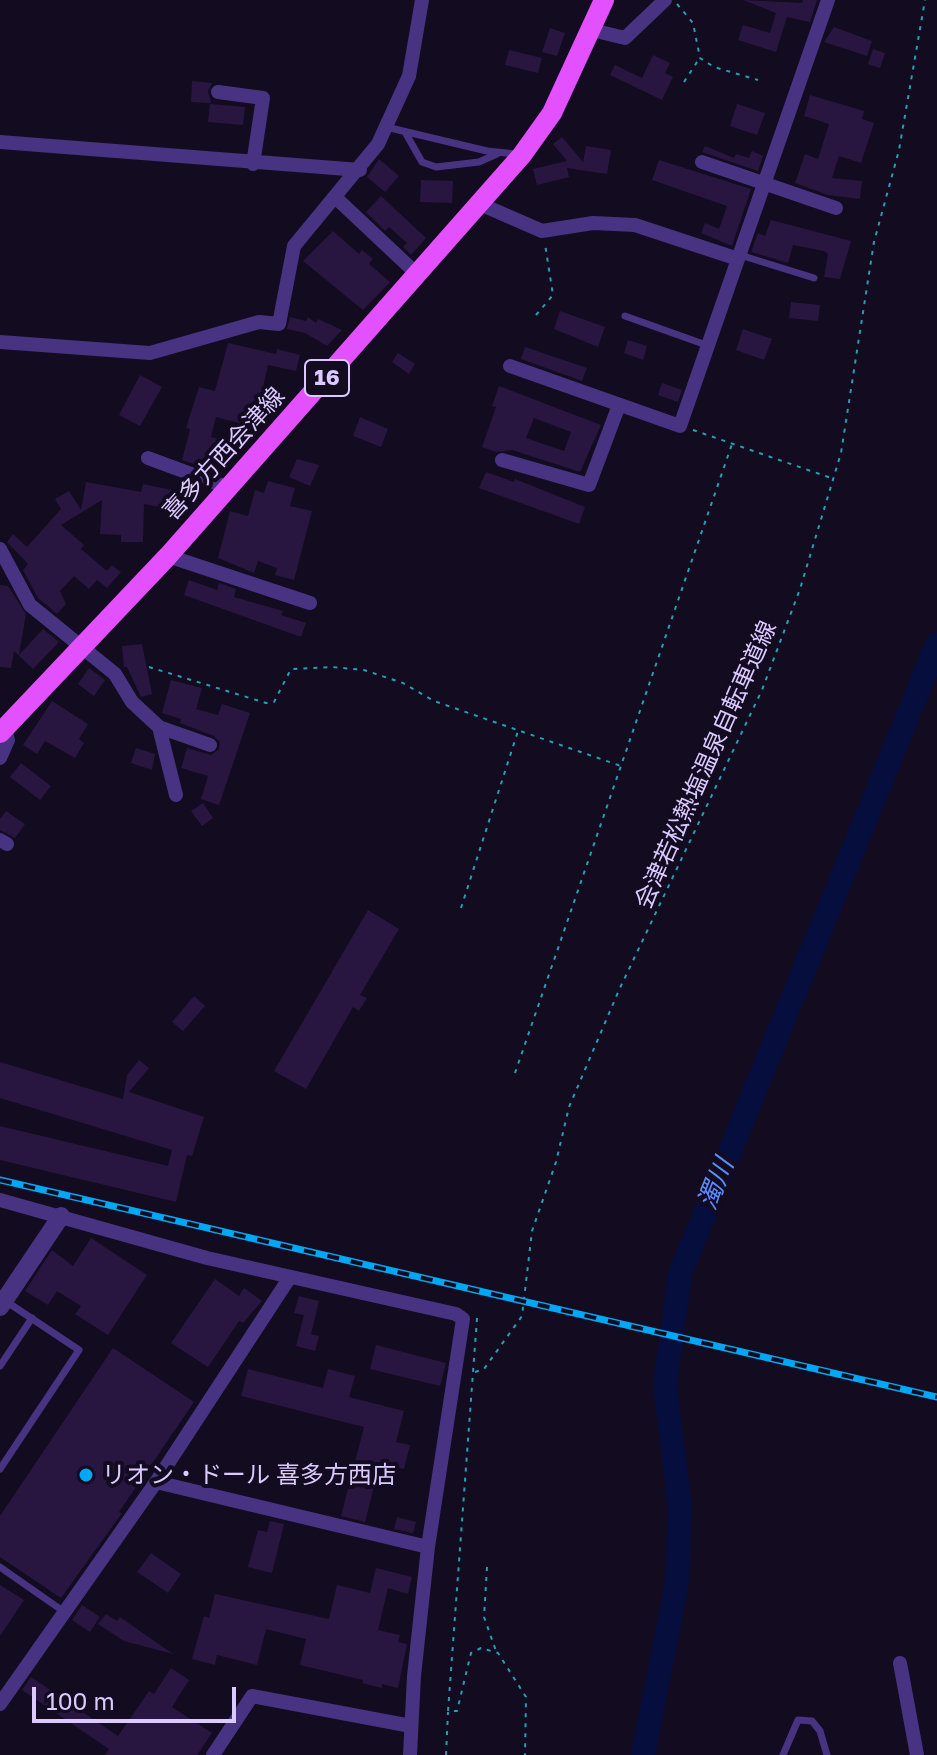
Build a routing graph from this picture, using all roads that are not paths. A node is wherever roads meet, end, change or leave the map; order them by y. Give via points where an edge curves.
1 (422, 0) edge
2 (604, 0) edge
3 (665, 0) edge
4 (828, 0) edge
5 (592, 30) junction
6 (218, 92) dead end
7 (386, 127) junction
8 (405, 132) junction
9 (0, 142) edge
10 (512, 153) junction
11 (702, 162) dead end
12 (253, 164) junction
13 (360, 170) junction
14 (764, 184) junction
15 (335, 197) junction
16 (480, 204) junction
17 (836, 208) dead end
18 (739, 257) junction
19 (418, 275) junction
20 (814, 278) dead end
21 (625, 316) dead end
22 (0, 342) edge
23 (709, 346) junction
24 (510, 366) dead end
25 (619, 405) junction
26 (148, 458) dead end
27 (502, 460) dead end
28 (229, 488) junction
29 (0, 549) edge
30 (168, 556) junction
31 (310, 603) dead end
32 (84, 648) junction
33 (159, 727) junction
34 (2, 728) edge
35 (210, 745) dead end
36 (0, 758) edge
37 (176, 795) dead end
38 (0, 1200) edge
39 (61, 1216) junction
40 (290, 1277) junction
41 (2, 1304) edge
42 (32, 1318) junction
43 (0, 1366) edge
44 (0, 1469) edge
45 (156, 1482) junction
46 (428, 1547) junction
47 (0, 1567) edge
48 (63, 1611) junction
49 (900, 1663) dead end
50 (0, 1704) edge
51 (411, 1726) junction
52 (213, 1755) edge
53 (410, 1755) edge
54 (783, 1755) edge
55 (827, 1755) edge
56 (917, 1755) edge

1 - 7 street via 409,76
2 - 5 main road, 喜多方西会津線 / 16
3 - 5 street via 625,38
4 - 14 street
5 - 10 main road, 喜多方西会津線 / 16 via 552,113
6 - 12 street via 263,98
7 - 8 lane
7 - 13 street
8 - 10 lane
8 - 10 lane via 415,155 436,167
9 - 12 street
10 - 16 main road, 喜多方西会津線 / 16
11 - 14 street
12 - 13 street
13 - 15 street
14 - 17 street
14 - 18 street
15 - 19 street
15 - 22 street via 294,246 279,324 259,322 150,353
16 - 18 street via 542,231 626,224
16 - 19 main road, 喜多方西会津線 / 16
18 - 20 lane
18 - 23 street
19 - 28 main road, 喜多方西会津線 / 16
21 - 23 lane
23 - 25 street via 680,426
24 - 25 street
25 - 27 street via 589,485
26 - 28 street
28 - 30 main road, 喜多方西会津線 / 16
29 - 32 street via 30,605
30 - 31 street
30 - 32 main road, 喜多方西会津線 / 16
32 - 33 street via 115,674 132,702
32 - 34 main road, 喜多方西会津線 / 16
33 - 35 street
33 - 37 street
34 - 36 street via 8,740
38 - 39 street
39 - 40 street
39 - 41 street
40 - 45 street
40 - 46 street via 463,1319
41 - 42 lane
42 - 43 lane
42 - 44 lane via 79,1350
45 - 46 street
45 - 48 street
46 - 51 street
47 - 48 lane
48 - 50 street
49 - 56 street
51 - 52 street via 252,1696
51 - 53 street
54 - 55 lane via 798,1720 812,1721

